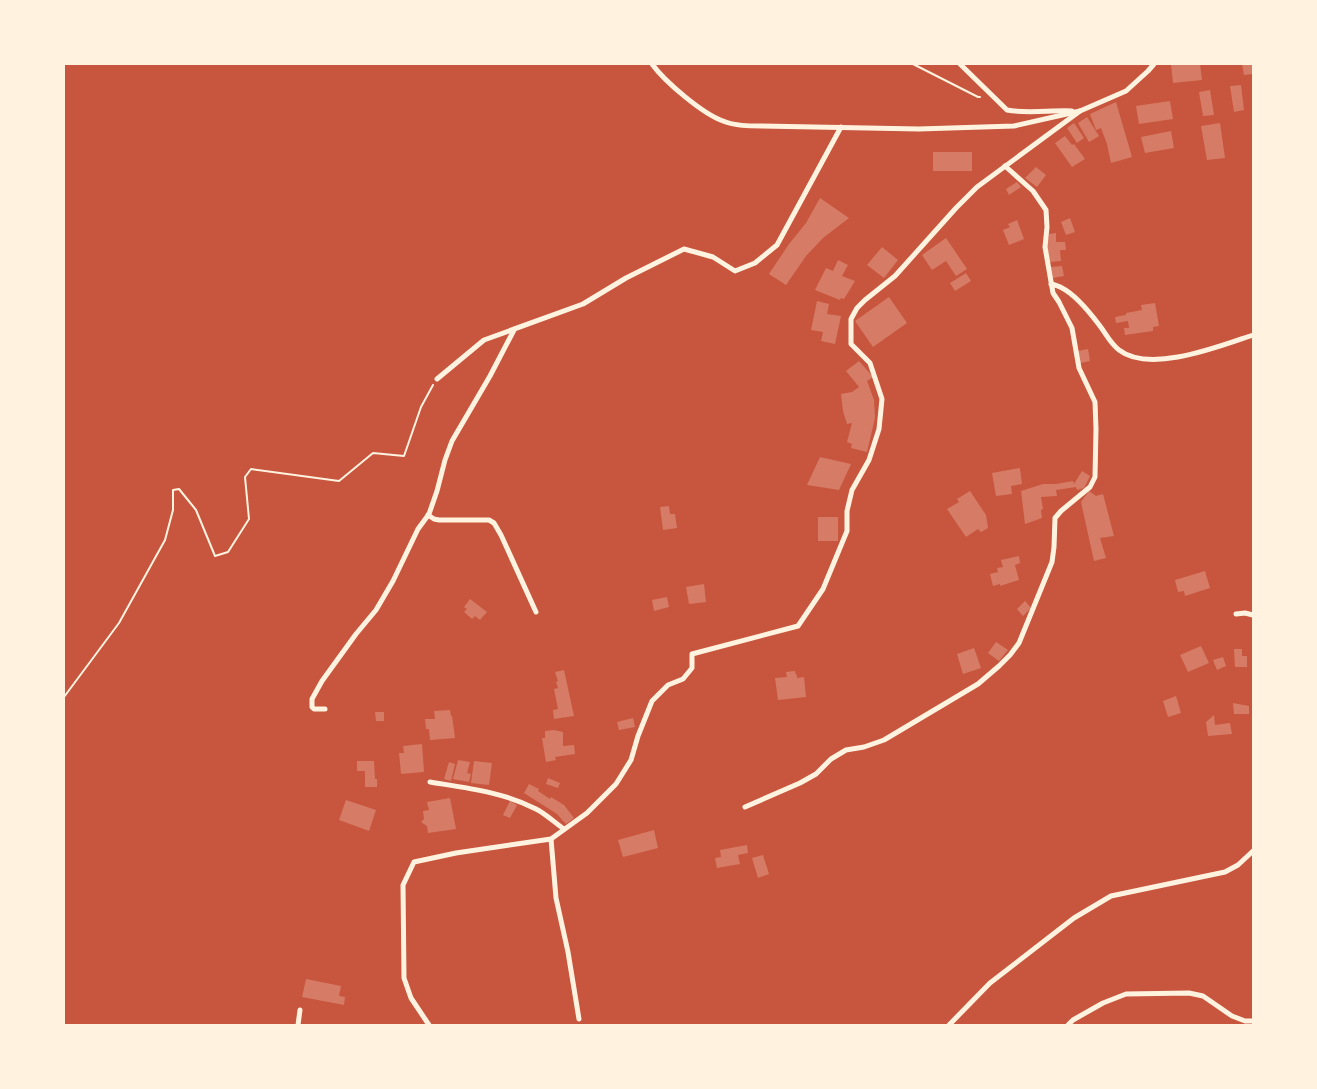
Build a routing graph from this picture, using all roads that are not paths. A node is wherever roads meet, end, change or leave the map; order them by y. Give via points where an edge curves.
1 (652, 64) edge
2 (960, 64) edge
3 (1154, 64) edge
4 (1080, 111) junction
5 (841, 127) junction
6 (1005, 166) junction
7 (1051, 284) junction
8 (514, 330) junction
9 (1253, 335) edge
10 (437, 379) road end
11 (428, 515) junction
12 (536, 612) dead end
13 (1236, 614) dead end
14 (1253, 615) edge
15 (326, 709) dead end
16 (430, 782) dead end
17 (745, 807) dead end
18 (564, 830) junction
19 (551, 839) junction
20 (1253, 851) edge
21 (300, 1010) dead end
22 (579, 1019) dead end
23 (1253, 1021) edge
24 (298, 1025) edge
25 (429, 1025) edge
26 (949, 1025) edge
27 (1068, 1025) edge

1 - 5 street via 687,98 723,121 740,125
2 - 4 street via 1007,110
3 - 4 street via 1126,91
4 - 5 street via 1014,126
4 - 6 street
5 - 8 street via 778,245 754,263 735,272 713,258 684,249 583,304
6 - 7 street via 1033,191 1046,210 1045,247
6 - 18 street via 976,187 895,276 857,308 851,319 852,344 870,363 882,398 879,429 869,460 852,490 847,531 823,589 798,626 692,654 692,668 683,679 668,686 652,701 631,760 616,784 587,813
7 - 9 street via 1078,300 1113,345 1138,359 1190,355
7 - 17 street via 1072,328 1079,368 1095,402 1095,477 1090,487 1055,518 1052,562 1018,642 1010,655 978,684 884,740 846,750 816,774
8 - 10 street via 484,340
8 - 11 street via 452,441
11 - 12 street via 438,520 489,520 494,523
11 - 15 street via 376,610 314,694 312,707
13 - 14 street
16 - 18 street via 487,791 517,800 538,810
18 - 19 street
19 - 22 street via 556,898
19 - 25 street via 414,862 403,885 404,978 411,998
20 - 26 street via 1225,872 1111,896 1074,918 990,984
21 - 24 street
23 - 27 street via 1232,1016 1203,996 1189,993 1126,994 1103,1003

